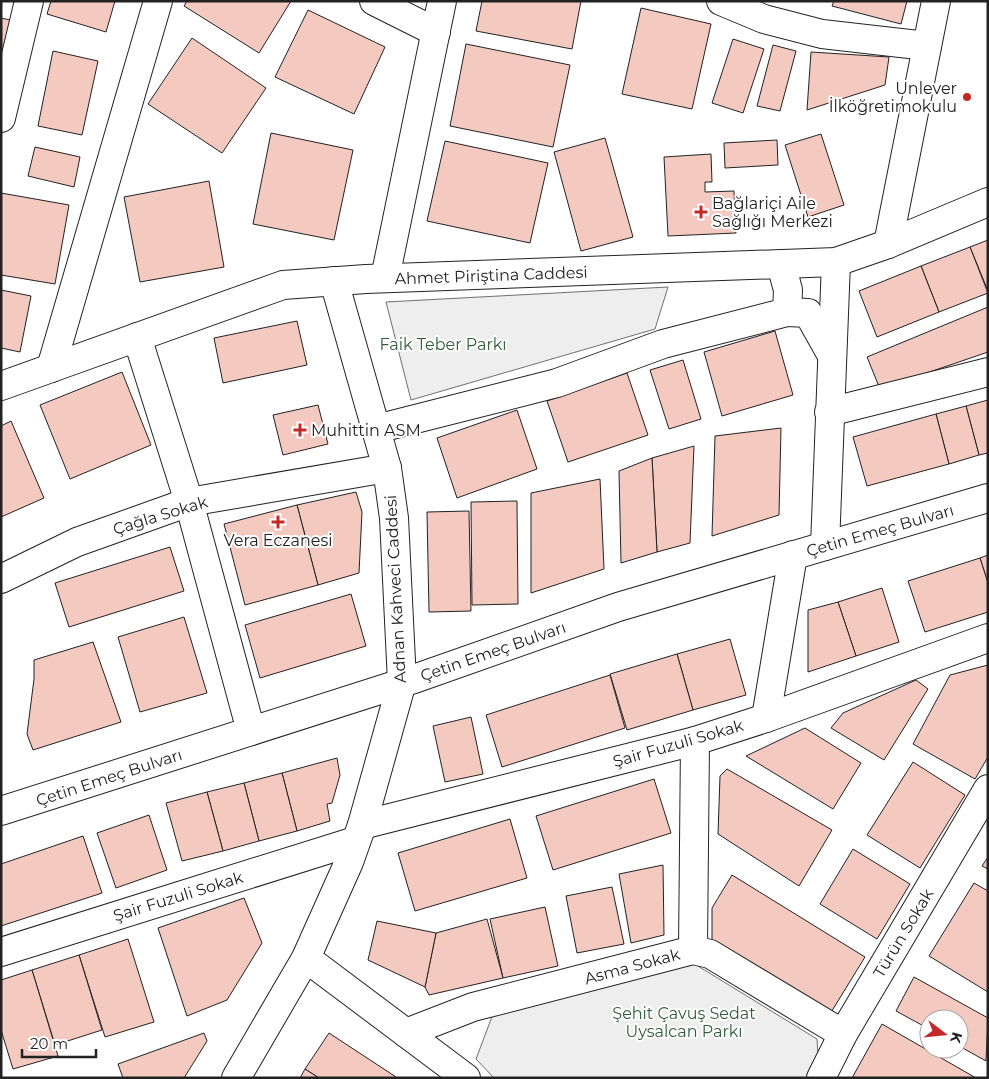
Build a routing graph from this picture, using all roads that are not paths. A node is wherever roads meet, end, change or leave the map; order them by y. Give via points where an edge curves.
1 (29, 1) edge
2 (158, 1) edge
3 (374, 1) edge
4 (442, 1) edge
5 (721, 1) edge
6 (936, 1) edge
7 (436, 32) junction
8 (927, 46) junction
9 (1, 118) edge
10 (988, 202) edge
11 (888, 244) junction
12 (836, 262) junction
13 (781, 264) junction
14 (385, 278) junction
15 (334, 282) junction
16 (787, 312) junction
17 (137, 337) junction
18 (831, 354) junction
19 (51, 368) junction
20 (988, 372) edge
21 (1, 386) edge
22 (829, 412) junction
23 (376, 430) junction
24 (387, 468) junction
25 (988, 498) edge
26 (189, 502) junction
27 (825, 546) junction
28 (793, 555) junction
29 (1, 579) edge
30 (988, 638) edge
31 (402, 682) junction
32 (766, 718) junction
33 (251, 731) junction
34 (695, 741) junction
35 (988, 789) edge
36 (1, 811) edge
37 (359, 833) junction
38 (693, 950) junction
39 (1, 952) edge
40 (306, 958) junction
41 (406, 1033) junction
42 (843, 1034) junction
43 (236, 1078) edge
44 (466, 1078) edge
45 (821, 1078) edge

1 - 9 street
2 - 19 street
3 - 7 street
4 - 7 street
5 - 8 street via 764,19 822,34
6 - 8 street
7 - 14 street
8 - 11 street
10 - 11 street, Ahmet Piriştina Caddesi
11 - 12 street, Ahmet Piriştina Caddesi
12 - 13 street, Ahmet Piriştina Caddesi
12 - 18 street
13 - 14 street, Ahmet Piriştina Caddesi
13 - 16 street via 788,290
14 - 15 street, Ahmet Piriştina Caddesi
15 - 17 street, Ahmet Piriştina Caddesi via 283,285
15 - 23 street, Adnan Kahveci Caddesi
16 - 18 street via 808,312
16 - 23 street via 663,344 557,383
17 - 19 street, Ahmet Piriştina Caddesi
17 - 26 street
18 - 22 street
19 - 21 street, Ahmet Piriştina Caddesi
20 - 22 street
22 - 27 street
23 - 24 street, Adnan Kahveci Caddesi
24 - 26 street, Çağla Sokak
24 - 31 street, Adnan Kahveci Caddesi via 394,518
25 - 27 street, Çetin Emeç Bulvarı
26 - 29 street, Çağla Sokak via 77,542
26 - 33 street
27 - 28 street, Çetin Emeç Bulvarı
28 - 31 street, Çetin Emeç Bulvarı via 618,607
28 - 32 street
30 - 32 street, Şair Fuzuli Sokak
31 - 33 street, Çetin Emeç Bulvarı
31 - 37 street, Adnan Kahveci Caddesi
32 - 34 street, Şair Fuzuli Sokak
33 - 36 street, Çetin Emeç Bulvarı
34 - 37 street, Şair Fuzuli Sokak
34 - 38 street
35 - 42 street, Türün Sokak
37 - 39 street, Şair Fuzuli Sokak
37 - 40 street, Adnan Kahveci Caddesi
38 - 41 street, Asma Sokak via 472,1007
38 - 42 street, Asma Sokak via 710,954
40 - 41 street
40 - 43 street, Adnan Kahveci Caddesi
41 - 44 street
42 - 45 street, Türün Sokak

